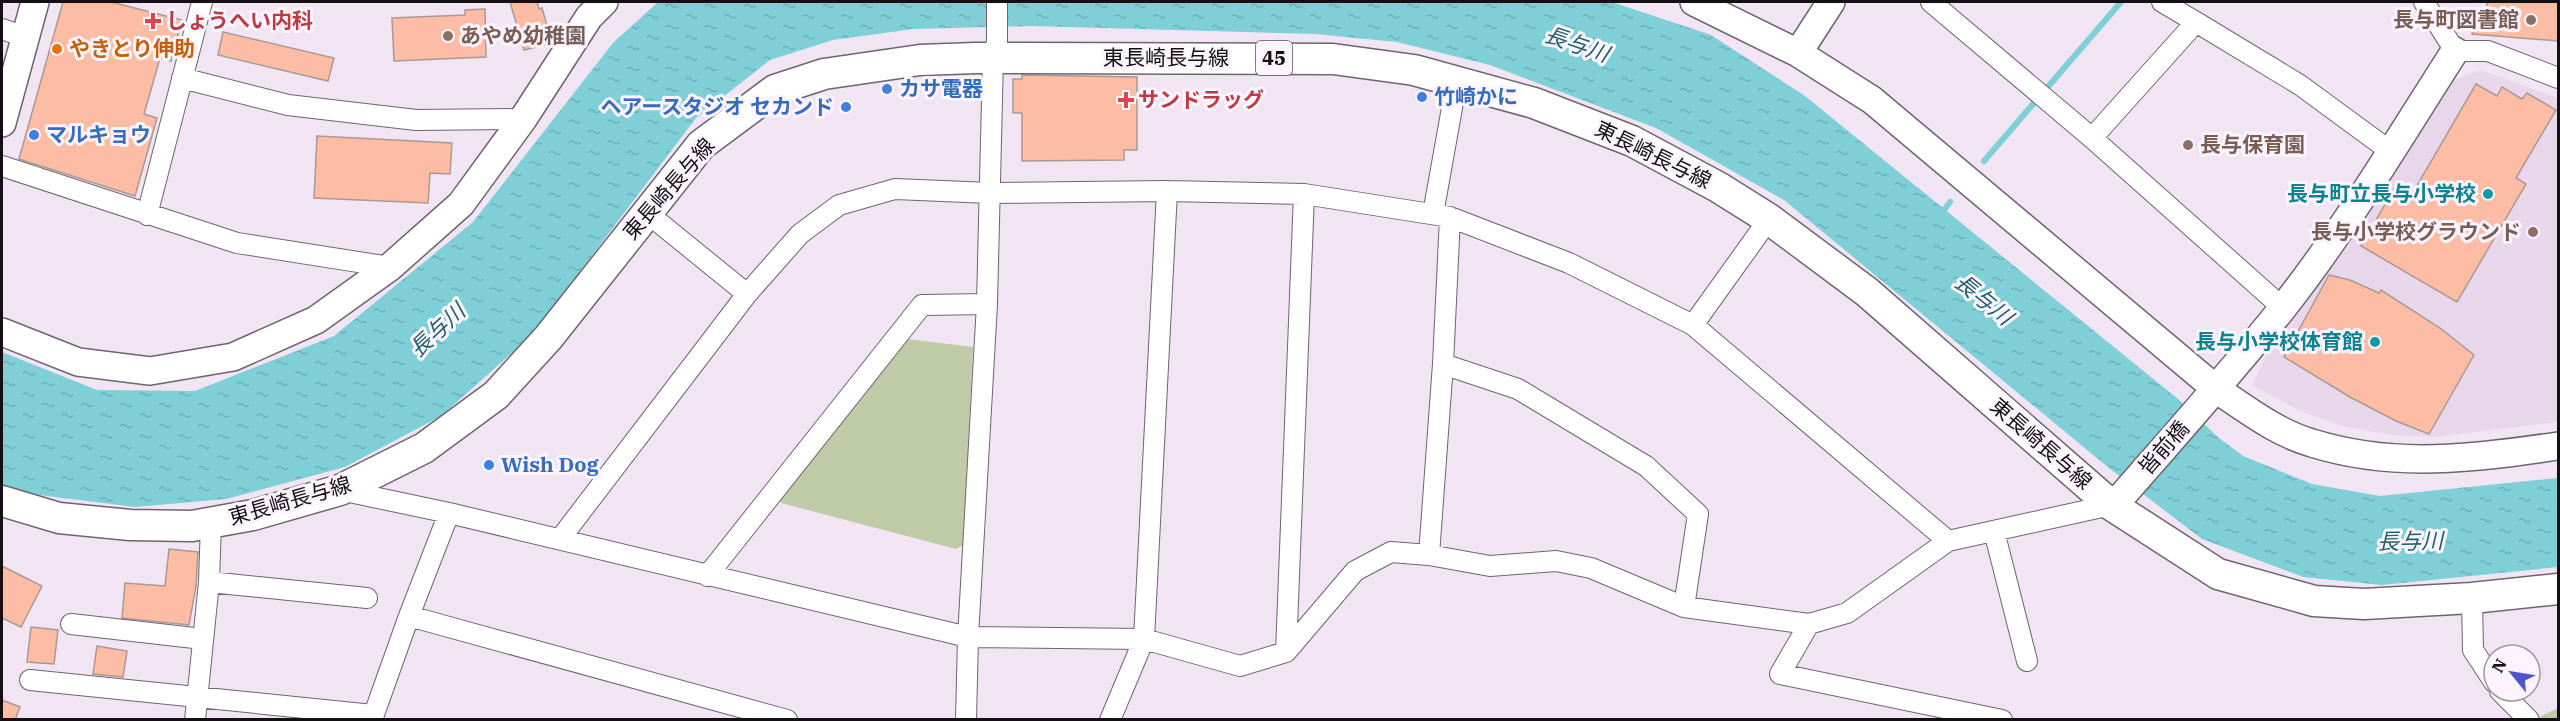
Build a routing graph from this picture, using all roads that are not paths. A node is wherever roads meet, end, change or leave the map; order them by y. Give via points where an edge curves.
1 (35, 2) edge
2 (202, 2) edge
3 (604, 2) edge
4 (997, 2) edge
5 (1694, 2) edge
6 (1831, 2) edge
7 (1931, 2) edge
8 (2162, 2) edge
9 (2424, 2) edge
10 (2196, 22) junction
11 (14, 33) edge
12 (995, 50) junction
13 (2455, 51) junction
14 (1798, 53) junction
15 (182, 78) junction
16 (2559, 78) edge
17 (1457, 80) junction
18 (523, 118) junction
19 (2, 123) edge
20 (2092, 138) junction
21 (2390, 152) junction
22 (2, 166) edge
23 (1167, 191) junction
24 (990, 193) junction
25 (1304, 194) junction
26 (646, 212) junction
27 (147, 215) junction
28 (1442, 216) junction
29 (1769, 219) junction
30 (390, 267) junction
31 (747, 294) junction
32 (987, 304) junction
33 (2283, 308) junction
34 (1693, 325) junction
35 (2, 332) edge
36 (1443, 364) junction
37 (2211, 394) junction
38 (2559, 446) edge
39 (340, 490) junction
40 (2117, 500) junction
41 (2, 501) edge
42 (449, 513) junction
43 (212, 523) junction
44 (1994, 531) junction
45 (560, 539) junction
46 (1948, 541) junction
47 (1429, 555) junction
48 (707, 576) junction
49 (209, 582) junction
50 (2559, 589) edge
51 (367, 598) dead end
52 (2472, 598) junction
53 (1684, 607) junction
54 (409, 616) junction
55 (71, 624) dead end
56 (1809, 624) junction
57 (968, 637) junction
58 (203, 639) junction
59 (1144, 639) junction
60 (1286, 652) junction
61 (2027, 661) dead end
62 (2482, 663) edge
63 (30, 680) dead end
64 (197, 697) junction
65 (2512, 703) edge
66 (373, 717) edge
67 (195, 720) edge
68 (787, 720) edge
69 (966, 720) edge
70 (1110, 720) edge
71 (2002, 720) edge
72 (2529, 720) edge

1 - 11 street
2 - 15 street
3 - 18 street via 589,17
4 - 12 street
5 - 14 street
6 - 14 street
7 - 20 street
8 - 10 street
9 - 13 street
10 - 20 street
10 - 21 street via 2300,85
11 - 19 street
12 - 17 main road, 東長崎長与線 / 45 via 1333,58
12 - 24 street
12 - 26 main road, 東長崎長与線 / 45 via 825,74 775,90 701,145
13 - 16 street via 2488,51
13 - 21 street, 皆前橋
14 - 37 street via 1872,100
15 - 18 street via 311,108 416,120
15 - 27 street
17 - 28 street
17 - 29 main road, 東長崎長与線 / 45 via 1534,103 1632,141
18 - 30 street via 461,204
20 - 33 street
21 - 33 street, 皆前橋 via 2341,229
22 - 27 street
23 - 24 street
23 - 25 street
23 - 59 street
24 - 31 street via 895,189 839,205 800,234
24 - 32 street
25 - 28 street
25 - 60 street
26 - 31 street
26 - 39 main road, 東長崎長与線 / 45 via 548,338 496,395 424,447
27 - 30 street via 237,243
28 - 34 street via 1569,263
28 - 36 street
29 - 34 street
29 - 40 main road, 東長崎長与線 / 45 via 1867,292
30 - 35 street via 316,320 233,357 150,372 78,362
31 - 45 street
32 - 48 street via 922,305
32 - 57 street
33 - 37 street, 皆前橋
34 - 46 street
36 - 47 street
36 - 53 street via 1518,389 1646,466 1698,514
37 - 38 street via 2310,443 2365,456 2450,459
37 - 40 street, 皆前橋
39 - 42 street
39 - 43 main road, 東長崎長与線 / 45
40 - 44 street
40 - 52 main road, 東長崎長与線 / 45 via 2218,574 2314,601 2364,604
41 - 43 main road, 東長崎長与線 / 45 via 59,518 164,526
42 - 45 street
42 - 54 street
43 - 49 street
44 - 46 street
44 - 61 street
45 - 48 street
46 - 56 street via 1847,613
47 - 53 street via 1490,566 1556,561 1591,568
47 - 60 street via 1392,552 1355,571
48 - 57 street
49 - 51 street
49 - 58 street
50 - 52 main road, 東長崎長与線 / 45
52 - 62 street via 2473,650
53 - 56 street
54 - 66 street
54 - 68 street
55 - 58 street
56 - 71 street via 1780,674
57 - 59 street
57 - 69 street
58 - 64 street
59 - 60 street via 1240,666
59 - 70 street
63 - 64 street
64 - 66 street
64 - 67 street
65 - 72 street

